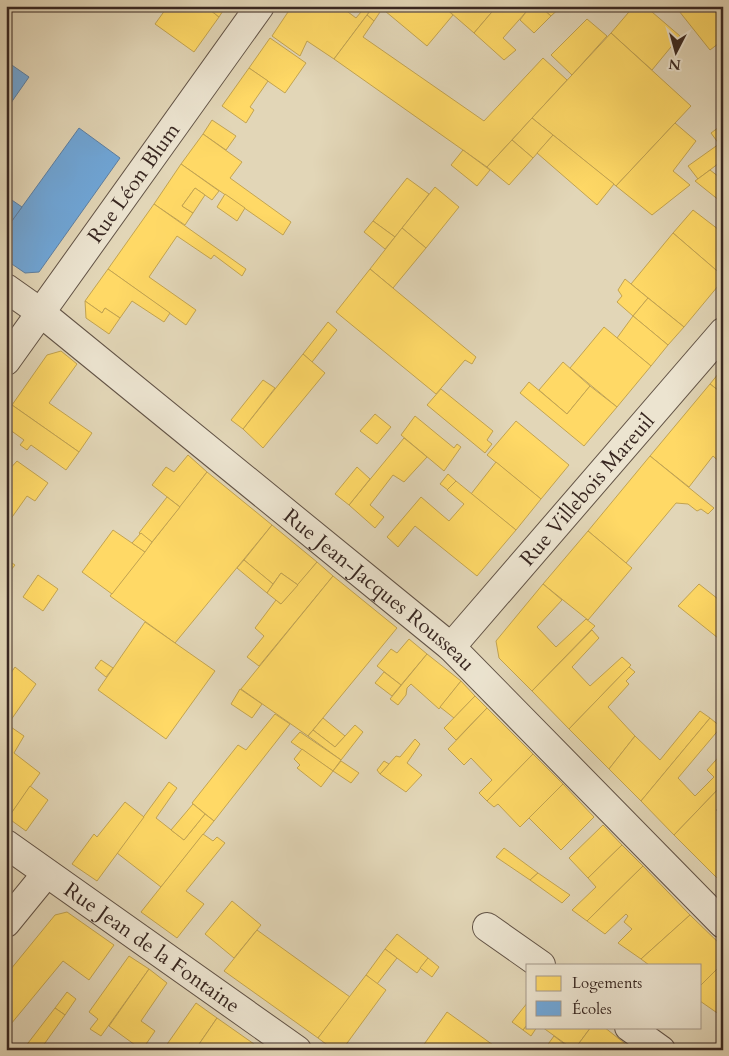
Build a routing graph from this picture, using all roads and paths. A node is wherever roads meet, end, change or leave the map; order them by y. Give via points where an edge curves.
1 (260, 6) edge
2 (6, 288) edge
3 (40, 312) junction
4 (723, 332) edge
5 (6, 361) edge
6 (451, 647) junction
7 (6, 844) edge
8 (46, 874) junction
9 (6, 923) edge
10 (723, 924) edge
11 (487, 927) dead end
12 (540, 964) edge
13 (631, 1028) edge
14 (298, 1050) edge
15 (662, 1050) edge

1 - 3 street, Rue Léon Blum
2 - 3 street, Rue Jean-Jacques Rousseau
3 - 5 street, Rue Léon Blum
3 - 6 street, Rue Jean-Jacques Rousseau
4 - 6 street, Rue Villebois Mareuil
6 - 10 street, Rue Jean-Jacques Rousseau
7 - 8 street, Rue Jean de la Fontaine
8 - 9 street
8 - 14 street, Rue Jean de la Fontaine
11 - 12 street
13 - 15 street

